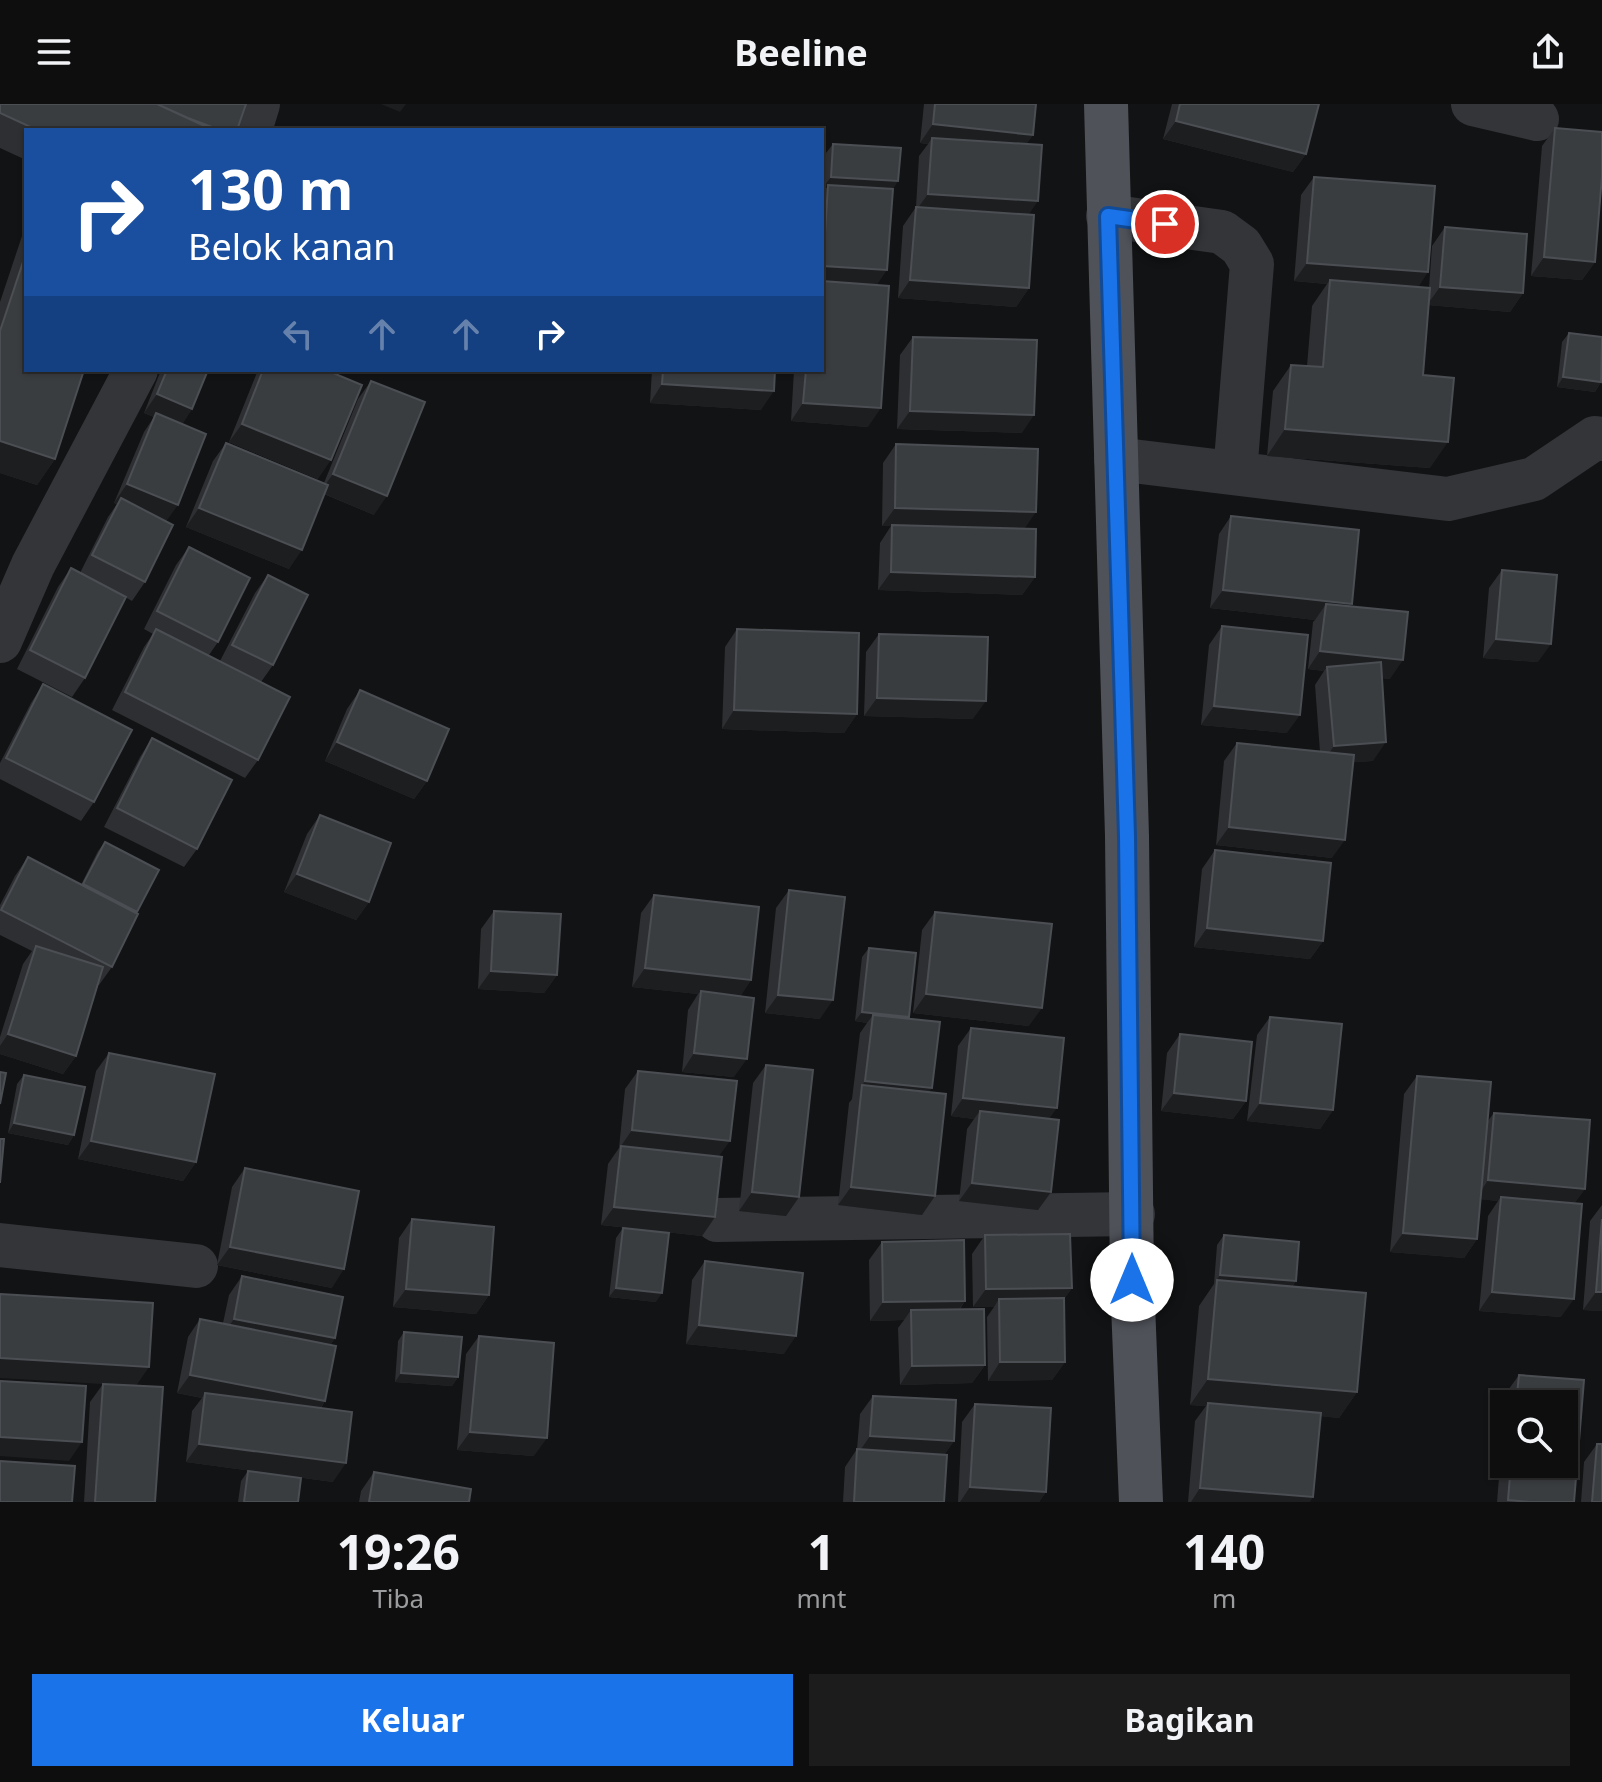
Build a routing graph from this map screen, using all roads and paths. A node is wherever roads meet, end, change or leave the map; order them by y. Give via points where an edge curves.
1 (258, 104) edge
2 (1106, 104) edge
3 (1473, 104) edge
4 (1537, 119) dead end
5 (251, 128) edge
6 (1108, 216) junction
7 (135, 372) edge
8 (1602, 439) edge
9 (1116, 459) junction
10 (1235, 473) junction
11 (0, 641) edge
12 (1133, 1214) junction
13 (717, 1220) edge
14 (0, 1245) edge
15 (196, 1266) dead end
16 (1141, 1502) edge

1 - 5 street
2 - 6 main road
3 - 4 street
6 - 9 main road
6 - 10 street via 1222,232 1241,246 1252,264
7 - 11 street via 33,565
8 - 10 street via 1595,438 1534,479 1448,499
9 - 10 street
9 - 12 main road
12 - 13 street
12 - 16 main road
14 - 15 street

